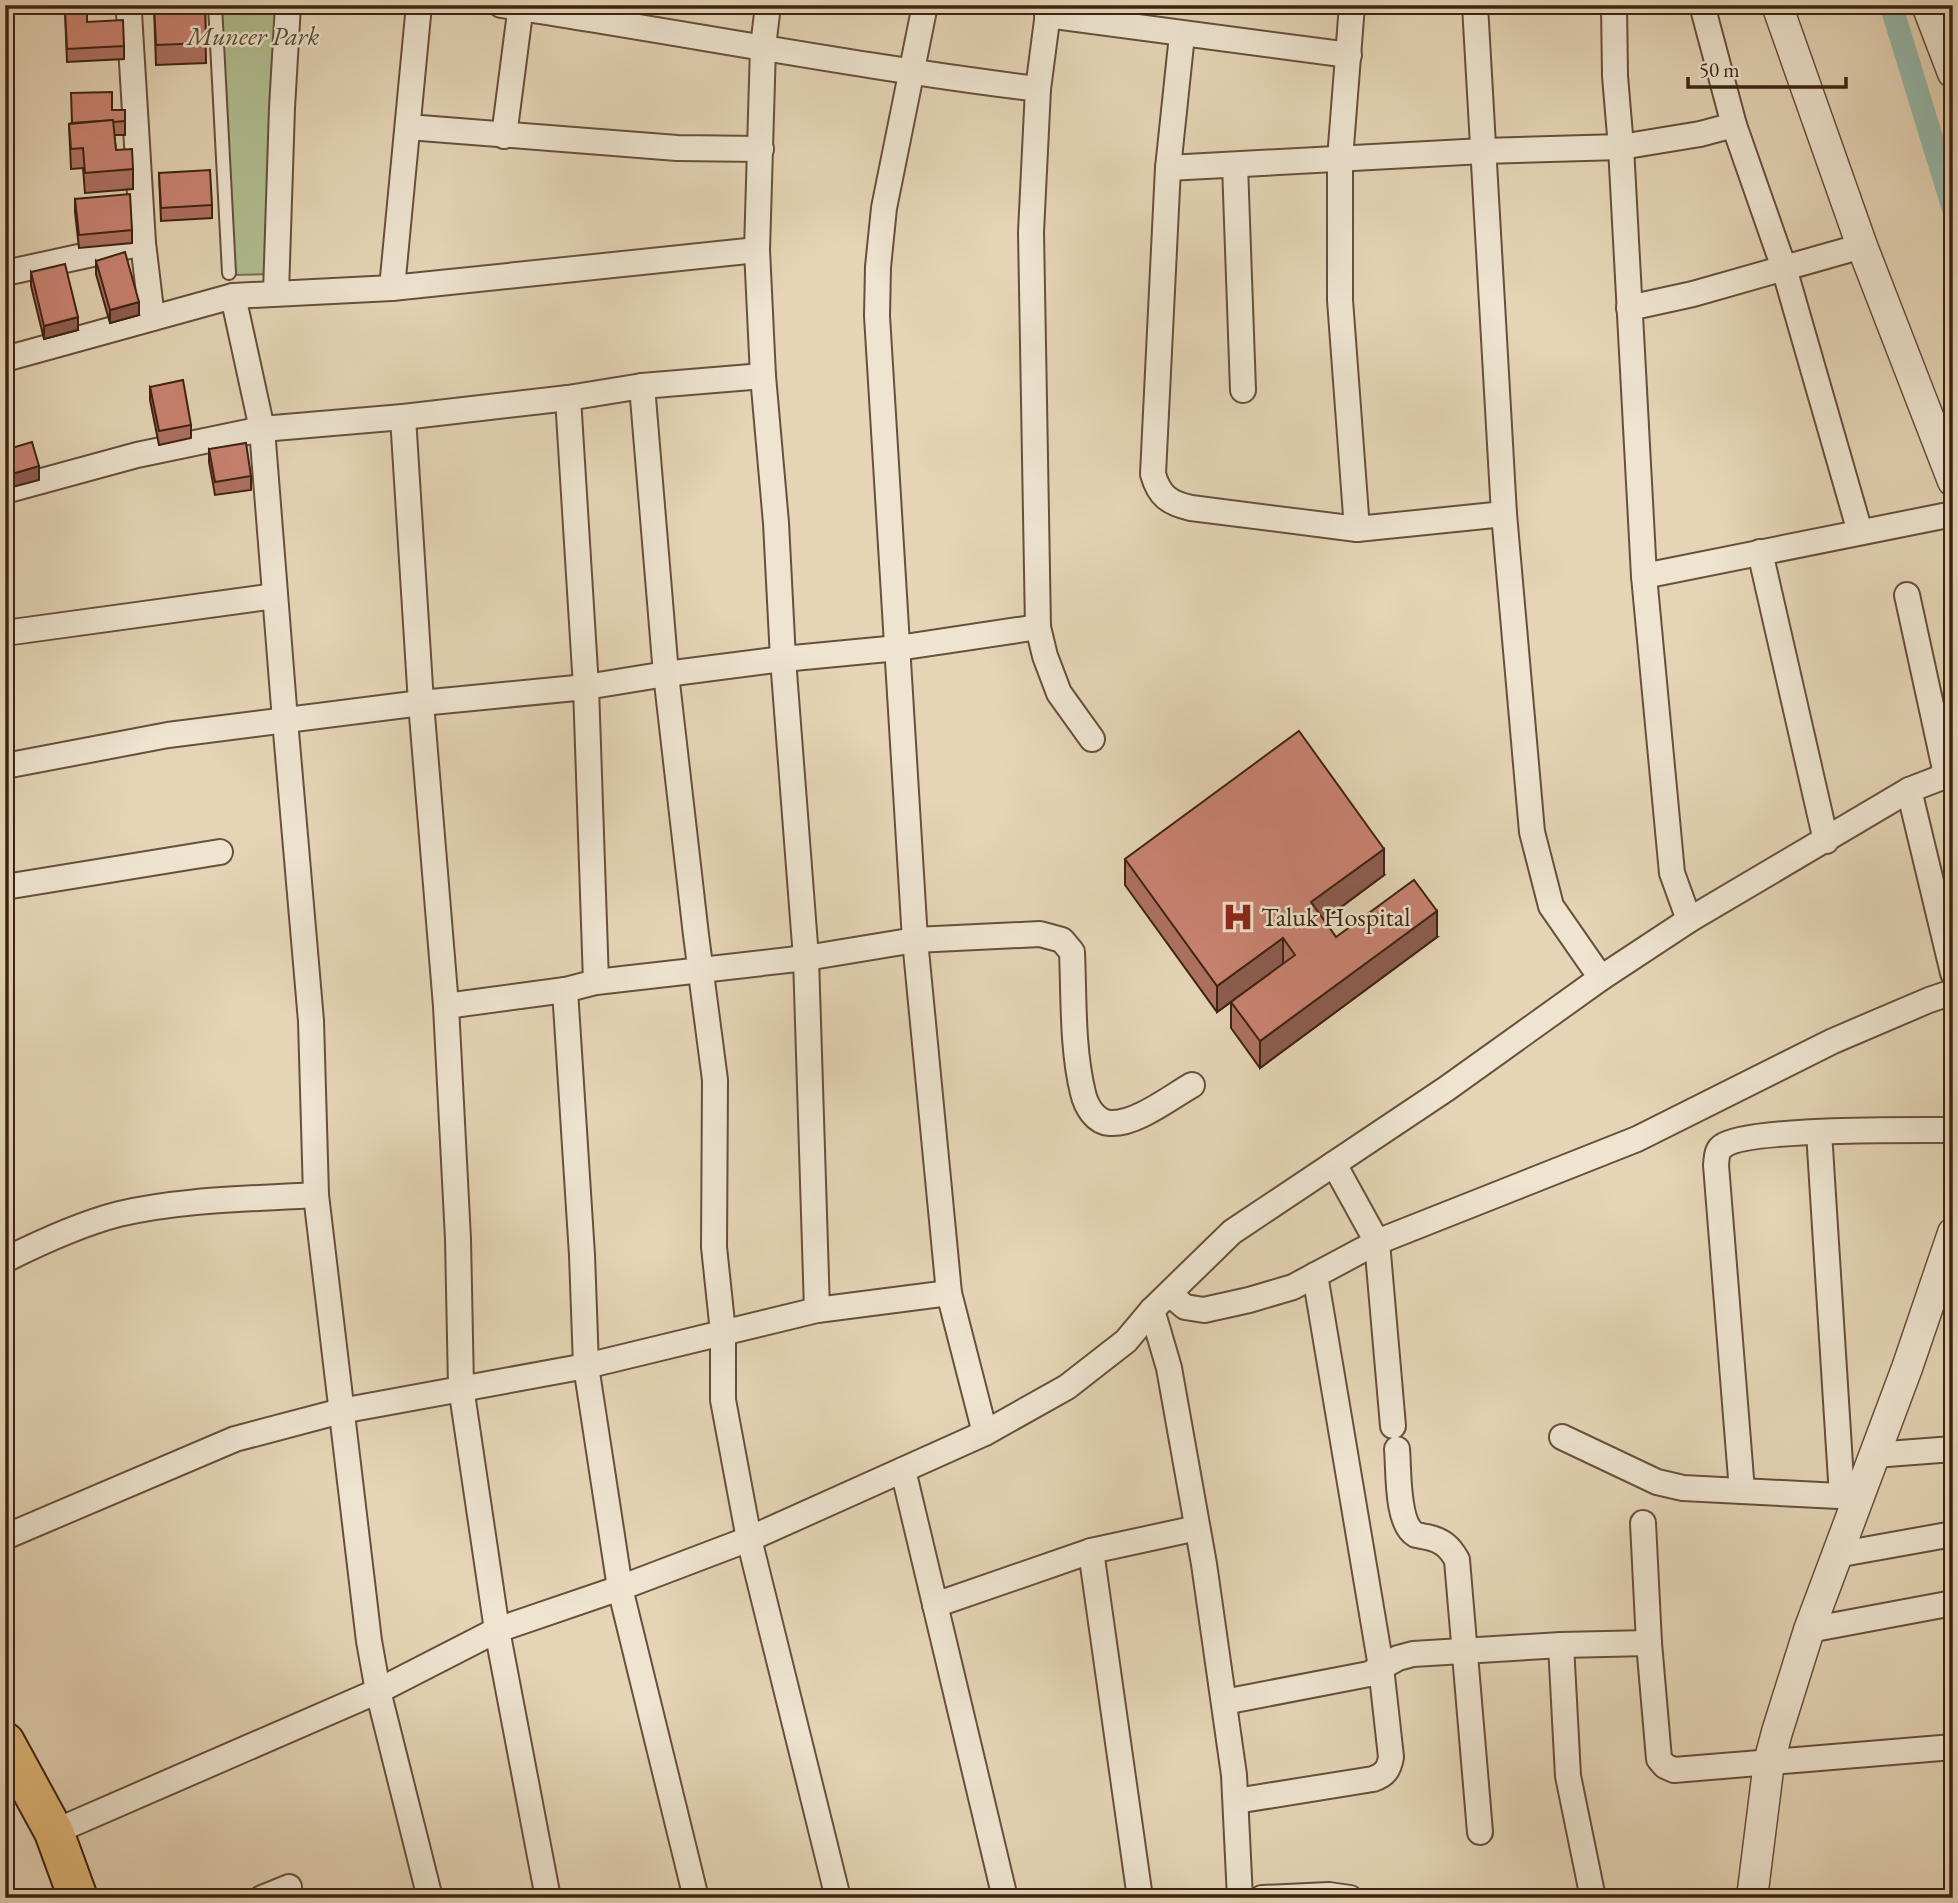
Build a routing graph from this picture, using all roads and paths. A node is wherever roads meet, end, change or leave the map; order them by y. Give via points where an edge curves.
1 (130, 5) edge
2 (215, 5) edge
3 (289, 5) edge
4 (419, 5) edge
5 (768, 5) edge
6 (925, 5) edge
7 (1352, 5) edge
8 (1475, 5) edge
9 (1614, 5) edge
10 (1702, 5) edge
11 (1777, 5) edge
12 (1927, 5) edge
13 (514, 6) edge
14 (1048, 10) edge
15 (1182, 34) junction
16 (763, 47) junction
17 (1349, 55) junction
18 (1953, 73) edge
19 (913, 74) junction
20 (1038, 89) junction
21 (1734, 125) junction
22 (408, 127) junction
23 (504, 136) junction
24 (1621, 146) junction
25 (761, 149) junction
26 (1483, 151) junction
27 (1340, 159) junction
28 (1234, 165) junction
29 (1168, 168) junction
30 (143, 243) junction
31 (1862, 246) junction
32 (757, 250) junction
33 (1784, 268) junction
34 (5, 273) edge
35 (231, 284) junction
36 (392, 288) junction
37 (276, 293) junction
38 (1629, 308) junction
39 (152, 318) junction
40 (5, 359) edge
41 (763, 376) junction
42 (642, 386) junction
43 (1243, 390) dead end
44 (568, 398) junction
45 (403, 417) junction
46 (262, 429) junction
47 (1953, 481) edge
48 (5, 491) edge
49 (1504, 514) junction
50 (1953, 514) edge
51 (1357, 529) junction
52 (1860, 532) junction
53 (1759, 552) junction
54 (1644, 576) junction
55 (1907, 595) dead end
56 (275, 596) junction
57 (1038, 627) junction
58 (5, 632) edge
59 (898, 648) junction
60 (783, 659) junction
61 (666, 674) junction
62 (586, 687) junction
63 (421, 703) junction
64 (285, 720) junction
65 (1092, 739) dead end
66 (5, 766) edge
67 (1950, 773) edge
68 (1909, 790) junction
69 (1826, 841) junction
70 (220, 852) dead end
71 (5, 887) edge
72 (1689, 920) junction
73 (915, 940) junction
74 (806, 958) junction
75 (700, 971) junction
76 (1953, 973) edge
77 (1601, 978) junction
78 (596, 982) junction
79 (565, 989) junction
80 (1953, 992) edge
81 (446, 1006) junction
82 (1192, 1085) dead end
83 (1953, 1130) edge
84 (1819, 1132) junction
85 (1334, 1164) junction
86 (316, 1195) junction
87 (1953, 1233) edge
88 (1377, 1242) junction
89 (5, 1260) edge
90 (1315, 1275) junction
91 (1944, 1285) edge
92 (949, 1293) junction
93 (1161, 1302) junction
94 (817, 1310) junction
95 (723, 1332) junction
96 (586, 1366) junction
97 (461, 1387) junction
98 (341, 1411) junction
99 (985, 1433) junction
100 (1562, 1437) dead end
101 (1953, 1449) edge
102 (1874, 1455) junction
103 (903, 1470) junction
104 (1741, 1492) junction
105 (1850, 1497) junction
106 (1643, 1523) dead end
107 (1197, 1528) junction
108 (1953, 1534) edge
109 (5, 1537) edge
110 (750, 1539) junction
111 (1091, 1551) junction
112 (1836, 1555) junction
113 (620, 1588) junction
114 (1953, 1602) edge
115 (935, 1605) junction
116 (497, 1630) junction
117 (1809, 1630) junction
118 (1648, 1643) junction
119 (1561, 1645) junction
120 (1465, 1651) junction
121 (1381, 1667) junction
122 (378, 1691) junction
123 (1224, 1702) junction
124 (5, 1742) edge
125 (1953, 1748) edge
126 (1769, 1762) junction
127 (1236, 1801) junction
128 (54, 1832) junction
129 (1480, 1832) dead end
130 (289, 1887) dead end
131 (1336, 1897) edge
132 (78, 1898) edge
133 (262, 1898) edge
134 (430, 1898) edge
135 (548, 1898) edge
136 (696, 1898) edge
137 (838, 1898) edge
138 (1005, 1898) edge
139 (1140, 1898) edge
140 (1240, 1898) edge
141 (1262, 1898) edge
142 (1593, 1898) edge
143 (1752, 1898) edge

1 - 30 street
2 - 35 lane
3 - 37 street
4 - 22 street
5 - 16 street
6 - 19 street
7 - 17 street
8 - 26 street
9 - 24 street
10 - 21 street
11 - 31 street
12 - 18 street
13 - 16 street
13 - 23 street
14 - 15 street
14 - 20 street
15 - 17 street
15 - 29 street
16 - 19 street
16 - 25 street
17 - 27 street
19 - 20 street
19 - 59 street via 884,208 878,267 877,316
20 - 57 street via 1031,232
21 - 24 street
21 - 33 street
22 - 23 street
22 - 36 street
23 - 25 street
24 - 26 street
24 - 38 street
25 - 32 street
26 - 27 street
26 - 49 street
27 - 28 street
27 - 51 street via 1340,300
28 - 29 street
28 - 43 street
29 - 51 street via 1156,486 1175,505
30 - 34 street
30 - 39 street
31 - 33 street
31 - 47 street
32 - 36 street
32 - 41 street
33 - 38 street
33 - 52 street
35 - 37 street
35 - 39 street
35 - 46 street
36 - 37 street
38 - 54 street
39 - 40 street
41 - 42 street
41 - 60 street
42 - 44 street
42 - 61 street
44 - 45 street
44 - 62 street
45 - 46 street
45 - 63 street
46 - 48 street via 137,455
46 - 56 street
49 - 51 street
49 - 77 street via 1532,832 1551,906
50 - 52 street
52 - 53 street
53 - 54 street
53 - 69 street
54 - 72 street via 1672,873
55 - 67 street
56 - 58 street
56 - 64 street
57 - 59 street
57 - 65 street via 1059,693
59 - 60 street
59 - 73 street
60 - 61 street
60 - 74 street
61 - 62 street
61 - 75 street
62 - 63 street
62 - 78 street
63 - 64 street
63 - 81 street
64 - 66 street via 168,735
64 - 86 street via 312,1021
67 - 68 street
68 - 69 street
68 - 76 street
69 - 72 street
70 - 71 street
72 - 77 street
73 - 74 street
73 - 82 street via 1040,934 1062,940 1072,952 1083,1094 1102,1122 1128,1121
73 - 92 street
74 - 75 street
74 - 94 street
75 - 78 street
75 - 95 street via 715,1080 714,1247
77 - 85 street
78 - 79 street
79 - 81 street
79 - 96 street
80 - 88 street via 1833,1041 1637,1139
81 - 97 street
83 - 84 street
84 - 104 street via 1748,1138 1724,1144 1718,1151
84 - 105 street
85 - 88 street
85 - 93 street via 1232,1233
86 - 89 street via 184,1204 120,1214
86 - 98 street
87 - 91 street
88 - 90 street
88 - 120 street via 1402,1512 1416,1535 1443,1542 1457,1560
90 - 93 street via 1282,1290 1204,1310
90 - 121 street
91 - 102 street
92 - 94 street
92 - 99 street
93 - 99 street via 1126,1341 1066,1387
93 - 107 street
94 - 95 street
95 - 96 street
95 - 110 street via 723,1400
96 - 97 street
96 - 113 street
97 - 98 street
97 - 116 street
98 - 109 street via 235,1439
98 - 122 street
99 - 103 street
100 - 104 street via 1657,1482
101 - 102 street
102 - 105 street
103 - 110 street
103 - 115 street
104 - 105 street
105 - 112 street
106 - 118 street
107 - 111 street
107 - 123 street
108 - 112 street
110 - 113 street
110 - 137 street
111 - 115 street
111 - 139 street
112 - 117 street
113 - 116 street
113 - 136 street
114 - 117 street
115 - 138 street
116 - 122 street
116 - 135 street
117 - 126 street
118 - 119 street
118 - 126 street via 1659,1759 1665,1766 1674,1770
119 - 120 street
119 - 142 street via 1568,1776
120 - 121 street via 1413,1654
120 - 129 street
121 - 123 street via 1369,1674
121 - 127 street via 1391,1757 1381,1776
122 - 128 street
122 - 134 street
123 - 127 street
124 - 128 main road
125 - 126 street
126 - 143 street
127 - 140 street
128 - 132 main road
130 - 133 street
131 - 141 street

